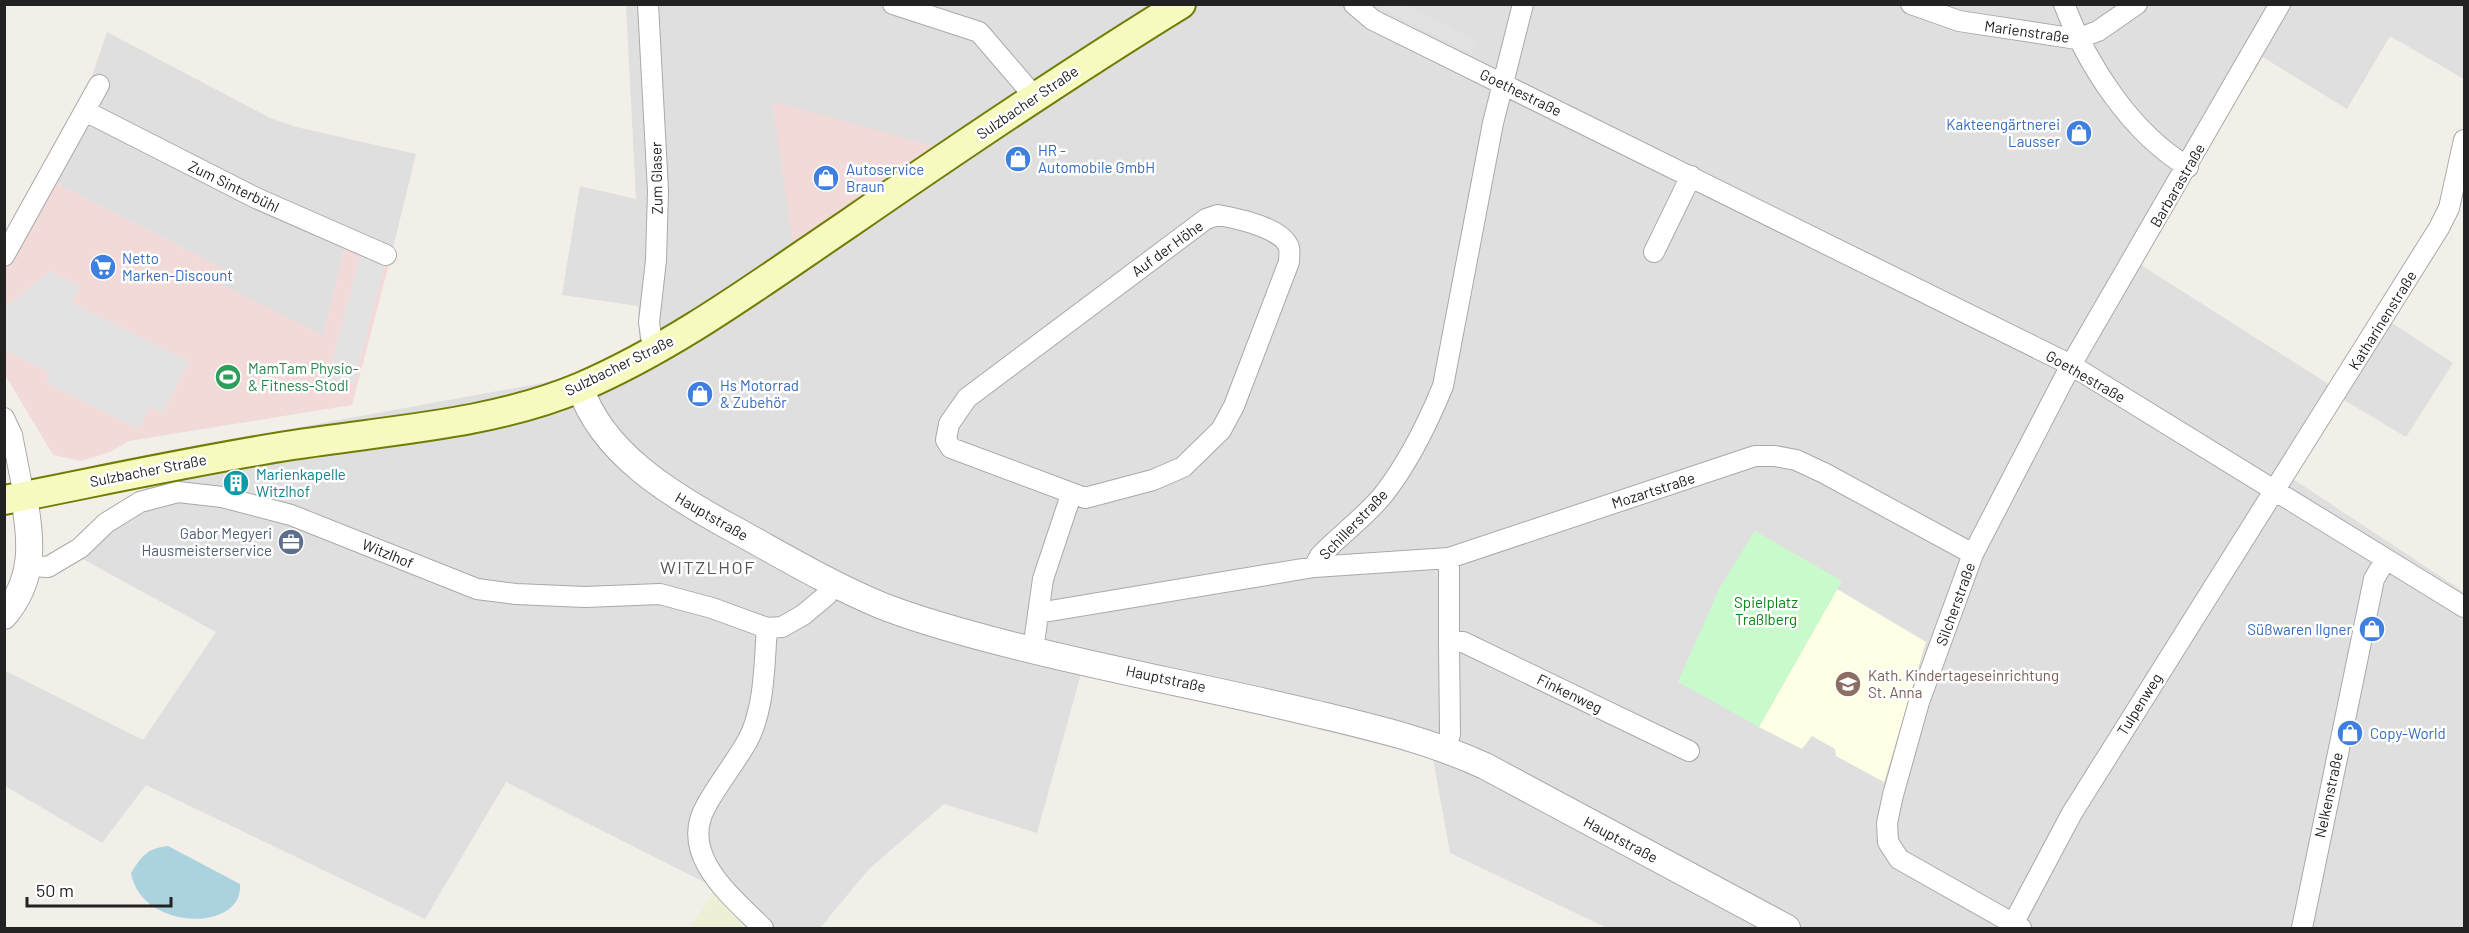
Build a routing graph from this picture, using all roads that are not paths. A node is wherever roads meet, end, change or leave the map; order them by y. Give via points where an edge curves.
1 (648, 4) edge
2 (893, 4) edge
3 (1181, 4) edge
4 (1354, 4) edge
5 (1523, 4) edge
6 (1911, 4) edge
7 (2064, 4) edge
8 (2137, 4) edge
9 (2280, 4) edge
10 (2077, 39) junction
11 (1504, 84) junction
12 (99, 85) dead end
13 (1034, 96) junction
14 (85, 111) junction
15 (2464, 140) edge
16 (2188, 167) junction
17 (1691, 176) junction
18 (1654, 252) dead end
19 (386, 255) dead end
20 (4, 256) edge
21 (658, 349) junction
22 (2071, 365) junction
23 (580, 387) junction
24 (4, 418) edge
25 (2275, 490) junction
26 (1071, 495) junction
27 (14, 498) edge
28 (1973, 554) junction
29 (1449, 558) junction
30 (2385, 559) junction
31 (30, 566) junction
32 (1314, 567) junction
33 (832, 583) junction
34 (2464, 607) edge
35 (1038, 613) junction
36 (4, 616) edge
37 (767, 628) junction
38 (1449, 642) junction
39 (1033, 650) junction
40 (1446, 748) junction
41 (1689, 751) dead end
42 (2017, 926) edge
43 (763, 928) edge
44 (1787, 928) edge
45 (2302, 928) edge

1 - 21 street, Zum Glaser via 658,191 649,322
2 - 13 street via 979,32
3 - 13 main road, Sulzbacher Straße
4 - 11 street, Goethestraße via 1372,20
5 - 11 street, Schillerstraße
6 - 10 street, Marienstraße via 1959,21
7 - 10 street
8 - 10 street, Marienstraße via 2098,31
9 - 16 street, Barbarastraße
10 - 16 street via 2092,67 2148,138
11 - 17 street, Goethestraße
11 - 32 street, Schillerstraße via 1493,123 1443,386 1431,417 1382,497 1320,556
12 - 14 street
13 - 21 main road, Sulzbacher Straße
14 - 19 street, Zum Sinterbühl via 256,198
14 - 20 street
15 - 25 street, Katharinenstraße via 2448,208 2439,228
16 - 22 street, Barbarastraße
17 - 18 street
17 - 22 street, Goethestraße
21 - 23 main road, Sulzbacher Straße
22 - 25 street, Goethestraße
22 - 28 street, Silcherstraße
23 - 27 main road, Sulzbacher Straße via 480,417 214,457
23 - 33 street, Hauptstraße via 595,419 620,451 683,501
24 - 27 street via 12,435
25 - 30 street, Goethestraße
25 - 42 street, Tulpenweg via 2072,813
26 - 26 street, Auf der Höhe via 1085,498 1153,480 1183,467 1221,430 1234,406 1289,262 1289,247 1282,238 1268,229 1229,217 1206,219 967,398 956,411 946,440 951,448
26 - 35 street via 1043,579
27 - 31 street via 28,526
28 - 29 street, Mozartstraße via 1796,460 1755,456
28 - 42 street, Silcherstraße via 1919,702 1891,804 1888,842 1899,859
29 - 32 street, Mozartstraße
29 - 38 street
30 - 34 street, Goethestraße
30 - 45 street, Nelkenstraße via 2374,579
31 - 36 street via 23,589
31 - 37 street, Witzlhof via 48,567 140,502 178,492 195,493 291,515 477,589 585,597 660,594
32 - 35 street, Schillerstraße
33 - 37 street via 827,595 803,615 782,627
33 - 39 street, Hauptstraße via 882,606
35 - 39 street
37 - 43 street via 756,719 748,740 698,822 698,844 711,875
38 - 40 street via 1450,734
38 - 41 street, Finkenweg via 1463,642
39 - 40 street, Hauptstraße via 1212,688
40 - 44 street, Hauptstraße

